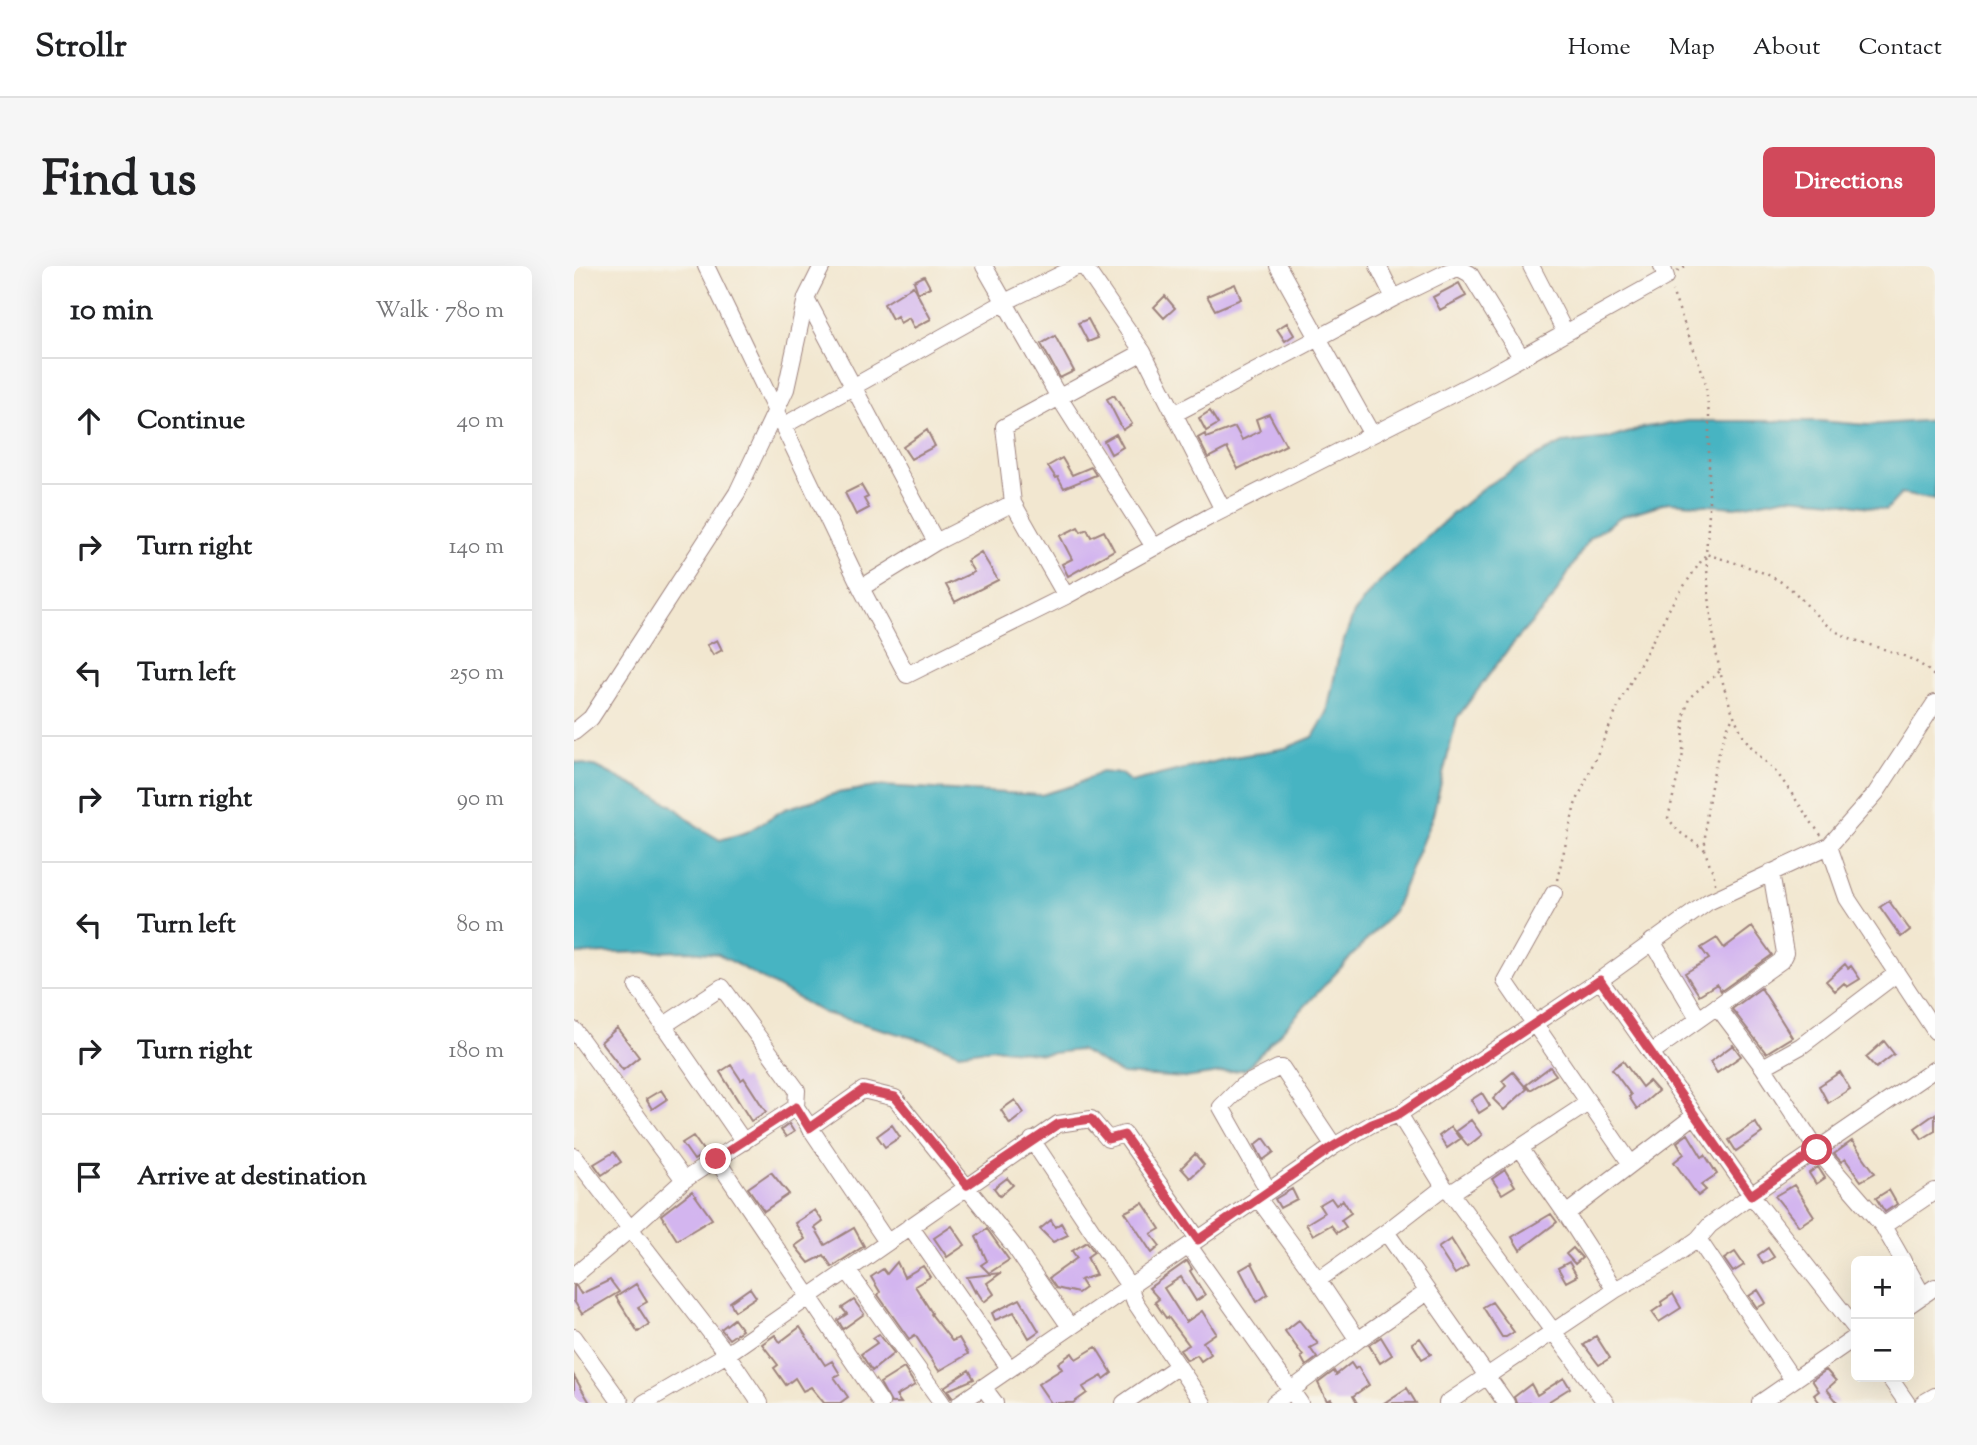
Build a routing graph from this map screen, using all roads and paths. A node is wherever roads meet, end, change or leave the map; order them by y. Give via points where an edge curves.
1 (706, 266) edge
2 (822, 266) edge
3 (984, 266) edge
4 (1078, 266) edge
5 (1084, 266) edge
6 (1278, 266) edge
7 (1378, 266) edge
8 (1531, 266) edge
9 (1664, 271) edge
10 (806, 298) junction
11 (1394, 298) junction
12 (1005, 302) junction
13 (1565, 332) junction
14 (1318, 338) junction
15 (1143, 352) junction
16 (1521, 358) junction
17 (853, 386) junction
18 (1060, 398) junction
19 (1176, 413) junction
20 (780, 419) junction
21 (1371, 433) junction
22 (1013, 503) junction
23 (1223, 510) junction
24 (936, 542) junction
25 (1154, 547) junction
26 (1706, 554) junction
27 (861, 588) junction
28 (1066, 596) junction
29 (1720, 671) junction
30 (1935, 677) edge
31 (1935, 703) edge
32 (1734, 715) junction
33 (574, 732) edge
34 (1829, 846) junction
35 (1705, 850) junction
36 (1771, 872) junction
37 (1554, 893) joint
38 (1708, 901) junction
39 (1652, 941) junction
40 (1896, 974) junction
41 (1600, 980) junction
42 (636, 987) dead end
43 (1717, 1006) junction
44 (1698, 1018) junction
45 (1534, 1024) junction
46 (663, 1026) junction
47 (574, 1030) edge
48 (1935, 1031) edge
49 (1651, 1053) junction
50 (1763, 1067) junction
51 (1935, 1069) edge
52 (1588, 1103) junction
53 (796, 1107) junction
54 (1399, 1114) junction
55 (1694, 1116) junction
56 (809, 1128) junction
57 (1032, 1140) junction
58 (744, 1142) junction
59 (1334, 1146) junction
60 (1520, 1148) junction
61 (1817, 1150) junction
62 (574, 1156) edge
63 (716, 1159) junction
64 (1631, 1164) junction
65 (684, 1180) junction
66 (967, 1185) junction
67 (1448, 1190) junction
68 (1935, 1191) edge
69 (1263, 1194) junction
70 (1751, 1195) junction
71 (1566, 1214) junction
72 (910, 1226) junction
73 (1883, 1226) junction
74 (629, 1230) junction
75 (1386, 1232) junction
76 (1698, 1239) junction
77 (887, 1242) junction
78 (1194, 1243) junction
79 (1900, 1256) edge
80 (847, 1270) junction
81 (574, 1276) edge
82 (1914, 1276) edge
83 (1318, 1280) junction
84 (1129, 1286) junction
85 (1615, 1290) junction
86 (1427, 1292) junction
87 (1929, 1292) edge
88 (810, 1297) junction
89 (1914, 1302) edge
90 (1851, 1323) edge
91 (1070, 1327) junction
92 (1554, 1331) junction
93 (574, 1338) edge
94 (1358, 1339) junction
95 (1851, 1340) edge
96 (727, 1354) junction
97 (1178, 1366) junction
98 (1009, 1367) junction
99 (1488, 1376) junction
100 (1793, 1380) junction
101 (1892, 1382) edge
102 (983, 1387) junction
103 (1935, 1396) edge
104 (1295, 1397) edge
105 (621, 1403) edge
106 (644, 1403) edge
107 (760, 1403) edge
108 (881, 1403) edge
109 (942, 1403) edge
110 (960, 1403) edge
111 (995, 1403) edge
112 (1124, 1403) edge
113 (1203, 1403) edge
114 (1274, 1403) edge
115 (1447, 1403) edge
116 (1506, 1403) edge
117 (1606, 1403) edge
118 (1760, 1403) edge
119 (1907, 1403) edge
120 (1923, 1403) edge

1 - 20 street
2 - 10 street
3 - 12 street
4 - 12 street
5 - 15 street
6 - 14 street
7 - 11 street
8 - 13 street
9 - 13 street
9 - 26 path via 1705,380 1709,415
10 - 17 street
10 - 20 street
11 - 14 street
11 - 16 street via 1459,268 1470,274
12 - 17 street
12 - 18 street
13 - 16 street
14 - 19 street
14 - 21 street
15 - 18 street
15 - 19 street
16 - 21 street
17 - 20 street
17 - 24 street
18 - 22 street via 1004,427
18 - 25 street
19 - 23 street
20 - 27 street
20 - 33 street via 723,516 591,718
21 - 23 street
22 - 24 street
22 - 28 street
23 - 25 street
24 - 27 street
25 - 28 street
26 - 29 path
26 - 30 path via 1772,576 1841,635 1909,658
26 - 37 path via 1673,602 1622,698 1575,804
27 - 28 street via 907,675
29 - 32 path
29 - 35 path via 1689,698 1683,754 1668,818
31 - 34 street via 1876,793
32 - 34 path via 1743,735 1782,779
32 - 35 path via 1718,752
34 - 36 street
34 - 40 street via 1847,898
35 - 38 path via 1715,875
36 - 38 street
36 - 43 street via 1785,953 1782,961
37 - 45 street via 1505,981
38 - 39 street
39 - 41 street
39 - 44 street
40 - 48 street
40 - 50 street via 1801,1046
41 - 45 street
41 - 49 street
42 - 46 street
43 - 44 street
43 - 50 street
44 - 49 street
45 - 52 street
45 - 54 street
46 - 53 street via 722,987 797,1090
46 - 58 street
47 - 65 street
49 - 55 street
50 - 61 street
51 - 61 street
52 - 60 street
52 - 64 street
53 - 56 street
53 - 58 street
54 - 59 street
54 - 67 street
55 - 64 street
55 - 70 street
56 - 66 street via 863,1090 895,1097
56 - 77 street
57 - 66 street
57 - 78 street via 1058,1124 1091,1119 1108,1139 1124,1135
57 - 84 street
58 - 63 street
59 - 69 street
59 - 69 street via 1282,1068 1242,1086 1221,1107
60 - 67 street
60 - 71 street
61 - 70 street
61 - 73 street
62 - 74 street
63 - 65 street
63 - 88 street
64 - 71 street
65 - 74 street
66 - 72 street
66 - 91 street
67 - 75 street
67 - 92 street
68 - 73 street
69 - 78 street
69 - 83 street
70 - 76 street
70 - 90 street
71 - 85 street
72 - 77 street
72 - 98 street
73 - 79 street
74 - 81 street
74 - 96 street
75 - 83 street
75 - 86 street
76 - 85 street
76 - 100 street
77 - 80 street
78 - 84 street
78 - 104 street
80 - 88 street
80 - 109 street
82 - 87 street
83 - 94 street
84 - 91 street
84 - 97 street via 1135,1303
85 - 92 street
86 - 94 street
86 - 99 street
87 - 89 street
88 - 96 street
88 - 108 street
91 - 98 street
92 - 99 street
92 - 117 street
93 - 105 street
94 - 104 street
95 - 100 street
96 - 106 street
96 - 107 street
97 - 112 street
97 - 113 street
98 - 102 street
99 - 115 street
99 - 116 street
100 - 118 street
101 - 119 street
102 - 110 street
102 - 111 street
103 - 120 street
104 - 114 street

